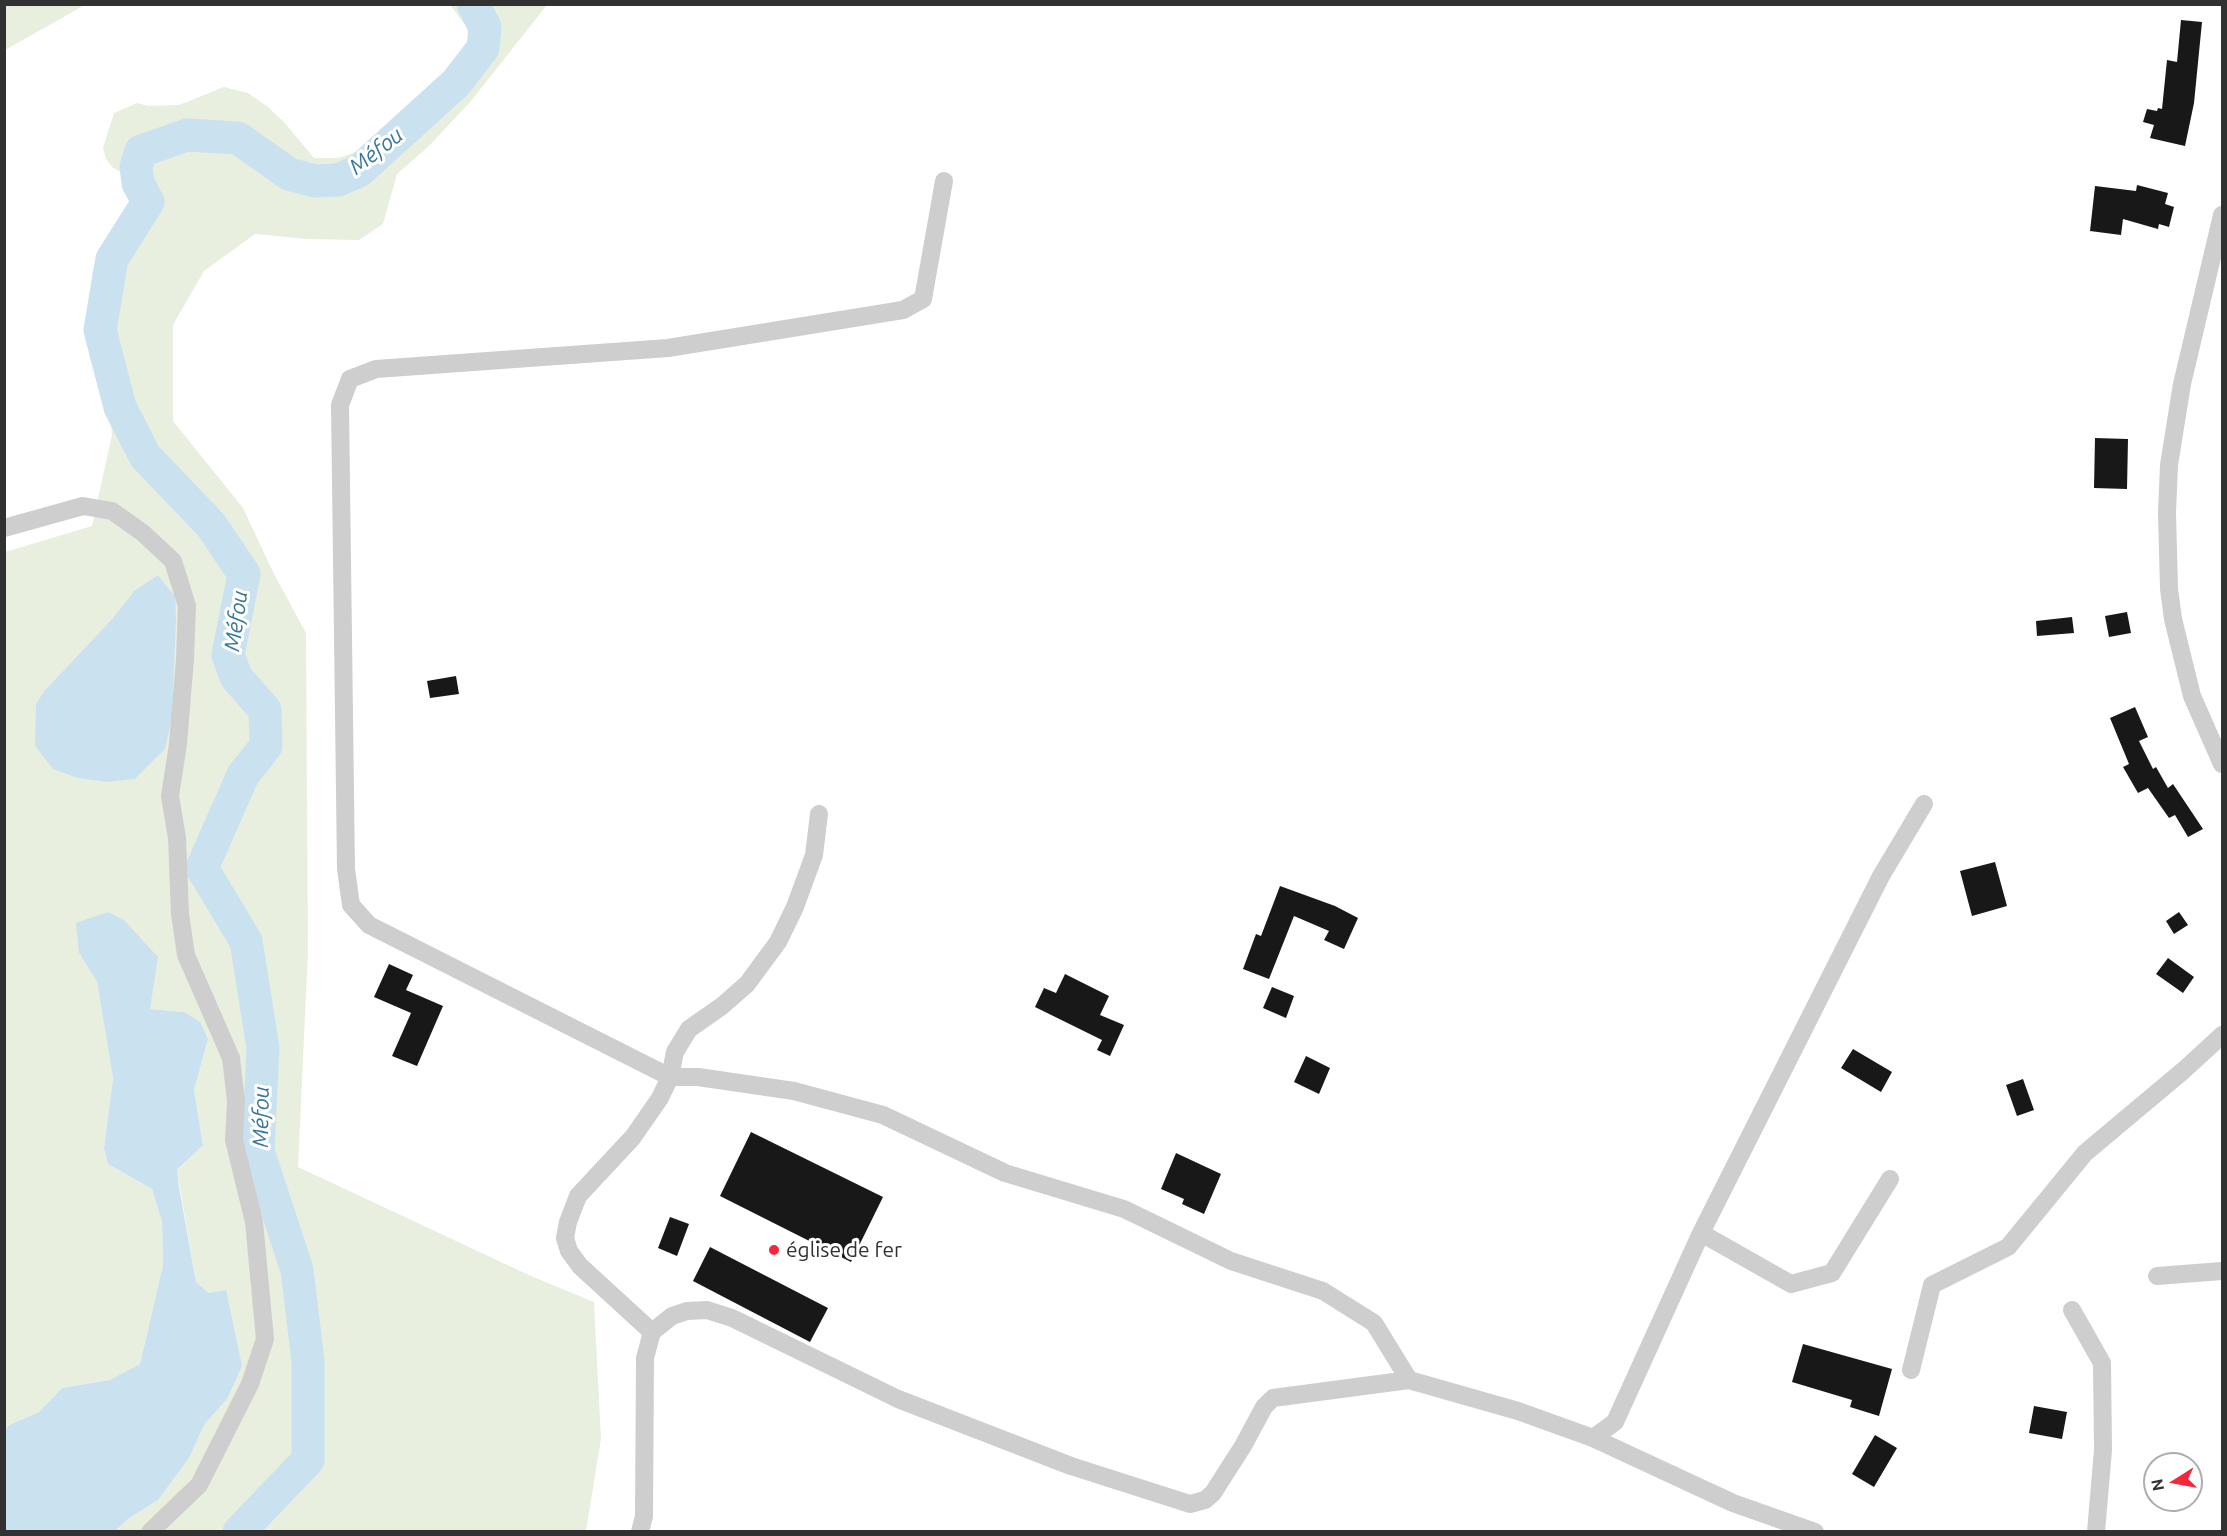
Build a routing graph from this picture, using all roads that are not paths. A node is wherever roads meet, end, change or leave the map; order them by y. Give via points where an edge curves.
1 (945, 181) dead end
2 (2223, 215) edge
3 (4, 528) edge
4 (2223, 764) edge
5 (1924, 804) dead end
6 (819, 814) dead end
7 (2223, 1035) edge
8 (670, 1077) junction
9 (1890, 1179) dead end
10 (1701, 1233) junction
11 (2223, 1270) edge
12 (2157, 1276) dead end
13 (2072, 1310) dead end
14 (652, 1332) junction
15 (1911, 1370) dead end
16 (1409, 1380) junction
17 (1593, 1438) junction
18 (150, 1532) edge
19 (640, 1532) edge
20 (1815, 1532) edge
21 (2096, 1532) edge

1 - 8 street via 923,299 903,310 668,348 376,369 350,379 340,405 346,869 351,905 369,924
2 - 4 street via 2182,384 2169,465 2167,513 2169,589 2174,619 2192,696
3 - 18 street via 83,506 112,511 173,561 187,606 182,701 170,796 177,838 180,914 186,955 231,1058 236,1101 234,1140 254,1222 265,1339 250,1383 200,1485
5 - 10 street via 1881,876
6 - 8 street via 814,855 778,942 747,984 689,1029 675,1052
7 - 15 street via 2085,1153 2008,1247 1932,1285
8 - 14 street via 633,1137 578,1196 565,1238 580,1266
8 - 16 street via 698,1077 794,1091 883,1115 1005,1173 1124,1209 1231,1262 1323,1291 1374,1323
9 - 10 street via 1832,1273 1791,1284
10 - 17 street via 1615,1422
11 - 12 street
13 - 21 street via 2102,1363 2103,1450
14 - 16 street via 672,1316 707,1310 732,1318 898,1399 1071,1466 1191,1504 1213,1493 1264,1407 1274,1398
14 - 19 street via 645,1358 644,1516
16 - 17 street via 1518,1411
17 - 20 street via 1733,1503

